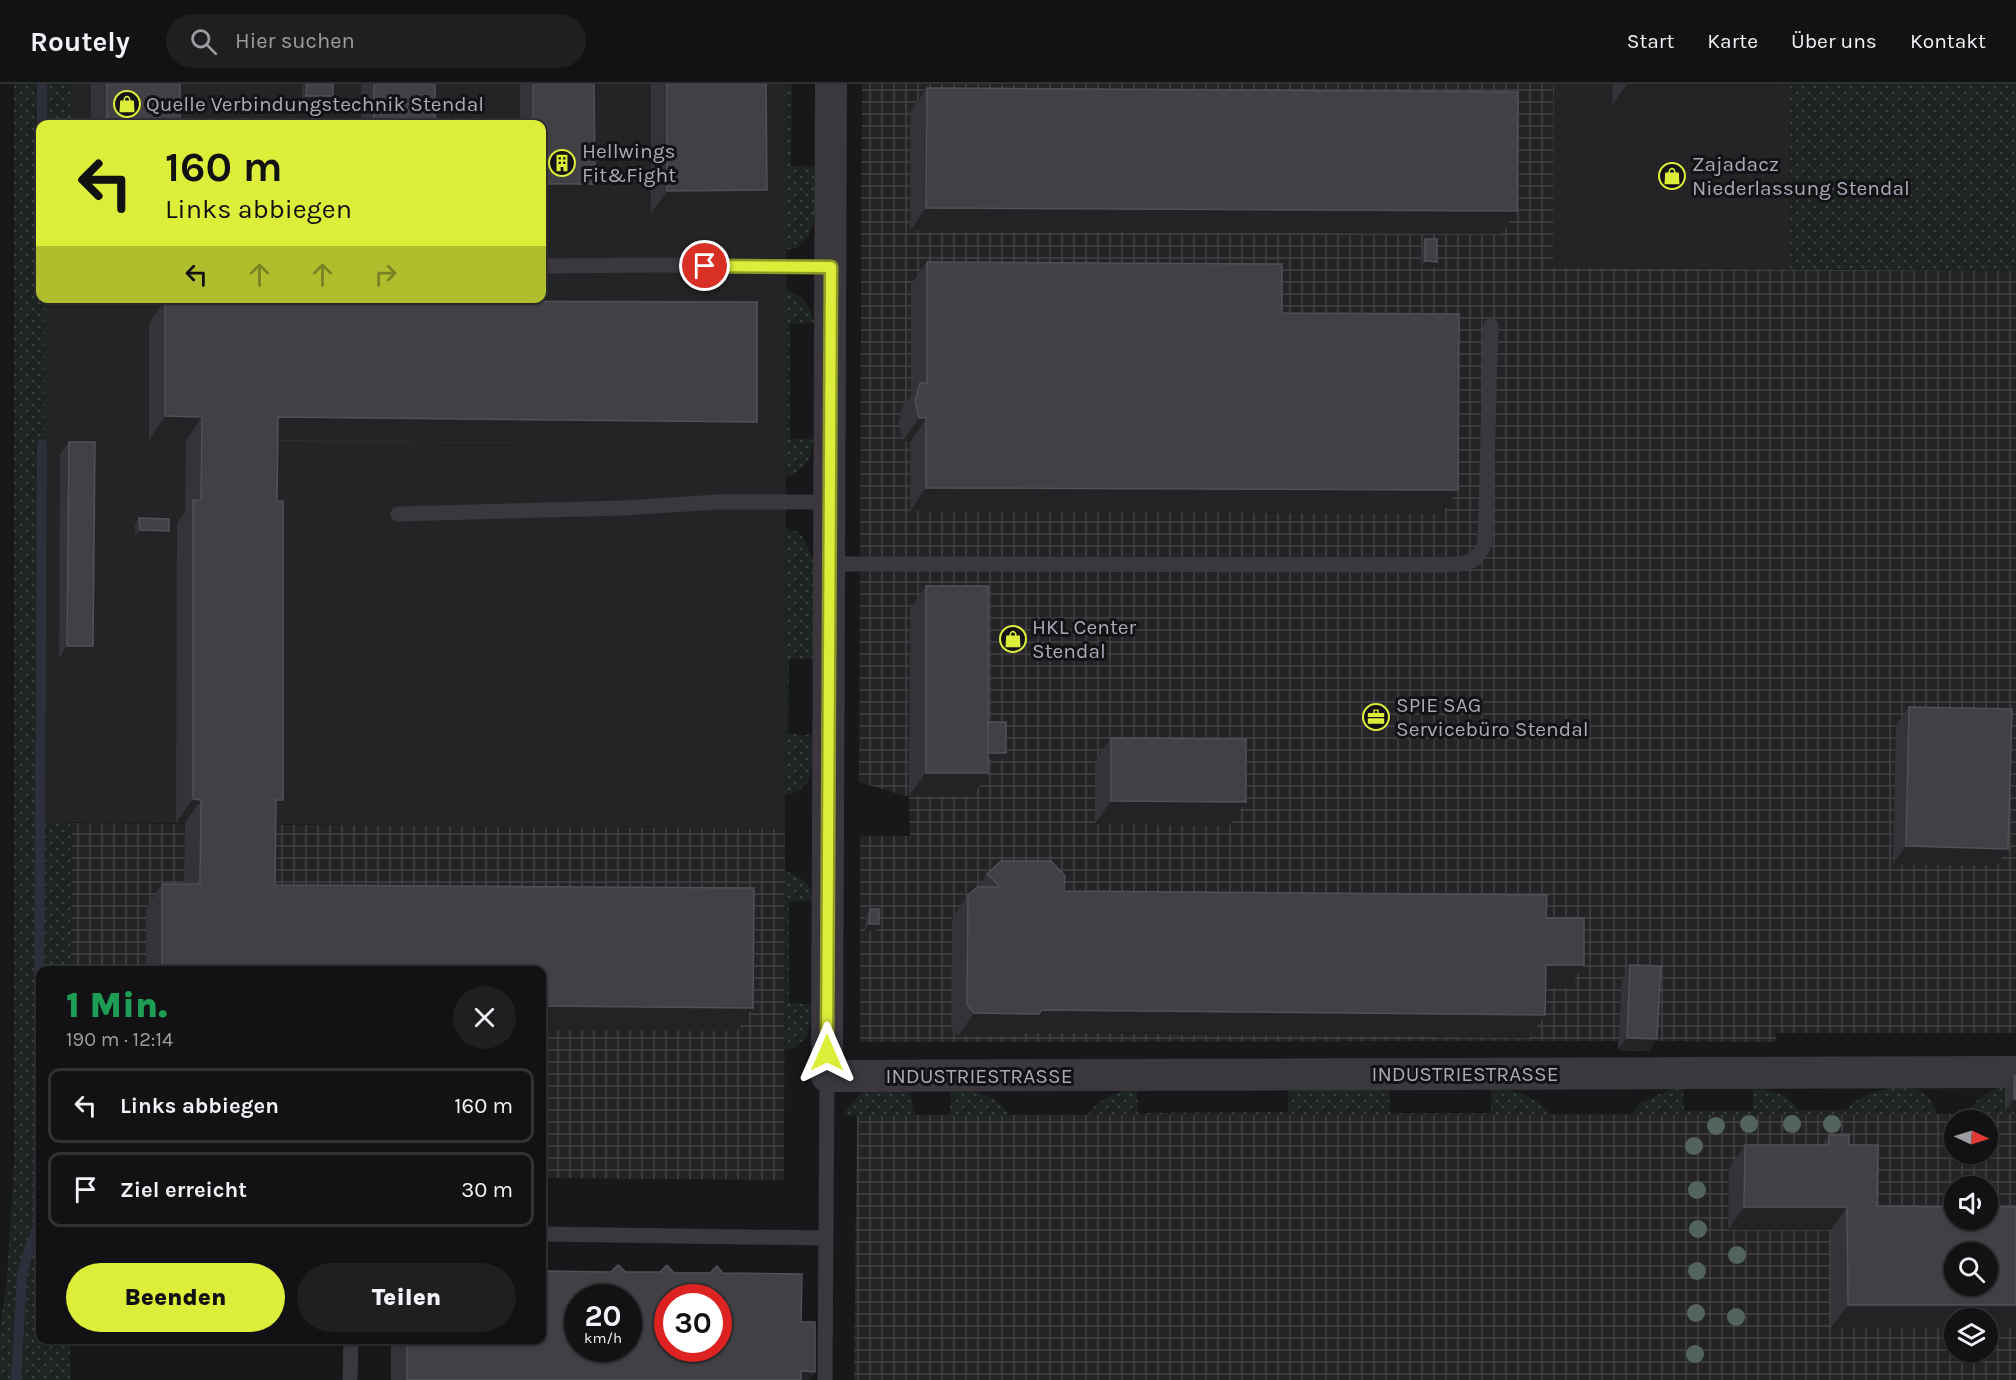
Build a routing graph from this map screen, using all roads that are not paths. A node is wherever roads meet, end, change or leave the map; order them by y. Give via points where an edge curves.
1 (831, 84) edge
2 (546, 266) edge
3 (831, 267) junction
4 (1491, 326) dead end
5 (830, 502) junction
6 (398, 514) dead end
7 (829, 564) junction
8 (2016, 1072) edge
9 (827, 1076) junction
10 (546, 1234) edge
11 (825, 1238) junction
12 (351, 1344) edge
13 (350, 1380) edge
14 (825, 1380) edge

1 - 3 street
2 - 3 lane
3 - 5 street
4 - 7 lane via 1485,543 1471,563
5 - 6 lane via 718,502
5 - 7 street
7 - 9 street
8 - 9 street, INDUSTRIESTRASSE
9 - 11 lane
10 - 11 lane
11 - 14 lane
12 - 13 lane

